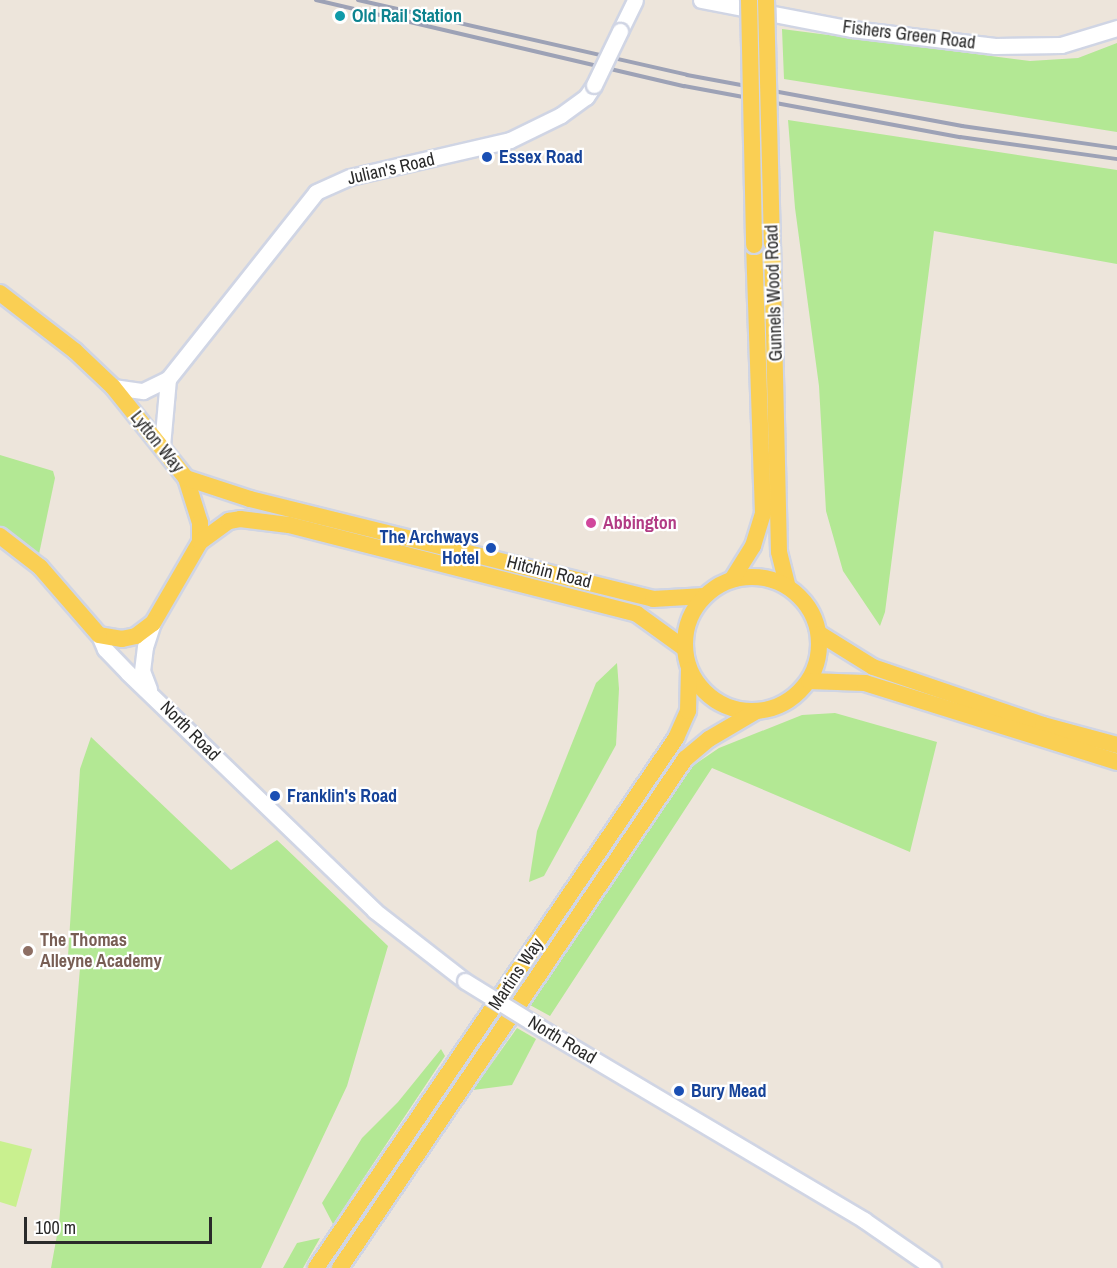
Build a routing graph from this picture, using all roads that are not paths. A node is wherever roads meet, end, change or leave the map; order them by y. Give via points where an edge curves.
1 (635, 0) edge
2 (701, 0) edge
3 (749, 0) edge
4 (766, 0) edge
5 (1117, 28) edge
6 (0, 293) edge
7 (168, 380) junction
8 (113, 387) junction
9 (162, 446) junction
10 (186, 478) junction
11 (0, 536) edge
12 (200, 543) junction
13 (733, 578) junction
14 (787, 585) junction
15 (704, 596) junction
16 (153, 623) junction
17 (820, 634) junction
18 (99, 635) junction
19 (684, 648) junction
20 (689, 670) junction
21 (809, 681) junction
22 (149, 690) junction
23 (755, 712) junction
24 (1117, 745) edge
25 (1117, 762) edge
26 (316, 1268) edge
27 (340, 1268) edge
28 (933, 1268) edge

1 - 7 street, Julian's Road, bridge via 594,85 586,97 561,115 510,140 351,177 316,192
2 - 5 street, Fishers Green Road via 852,29 995,46 1061,45
3 - 13 main road, Gunnels Wood Road, bridge via 763,514 753,546
4 - 14 main road, Gunnels Wood Road, bridge via 779,552
6 - 8 main road, Lytton Way via 75,351
7 - 8 street via 143,391
7 - 9 street
8 - 9 main road, Lytton Way
9 - 10 main road, Lytton Way
10 - 12 main road, Lytton Way via 198,508
10 - 15 main road, Hitchin Road via 250,499 653,599
11 - 18 main road via 40,567
12 - 16 main road
12 - 19 main road, Hitchin Road via 229,521 289,525 638,614
13 - 14 main road via 761,576
13 - 15 main road
14 - 17 main road via 814,614
15 - 19 main road via 688,621
16 - 18 main road via 129,638
16 - 22 street, North Road via 142,671
17 - 21 main road via 817,664
17 - 24 main road via 873,667 1043,725
18 - 22 street, North Road via 105,649
19 - 20 main road
20 - 23 main road via 707,695 728,707
20 - 26 main road, Martins Way via 688,711 676,738
21 - 23 main road via 788,702
21 - 25 main road via 865,683
22 - 28 street, North Road, bridge via 375,911 465,981 864,1220
23 - 27 main road via 709,739 685,759

